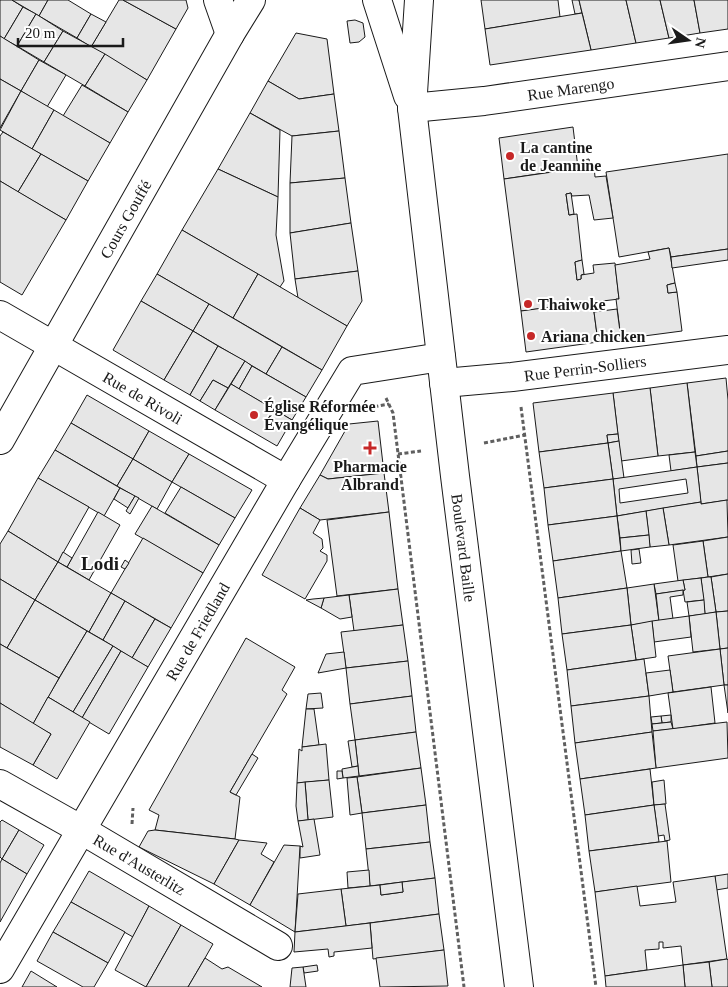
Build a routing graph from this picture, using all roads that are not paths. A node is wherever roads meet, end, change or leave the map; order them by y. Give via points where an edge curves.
1 (218, 0) edge
2 (251, 0) edge
3 (377, 0) edge
4 (419, 0) edge
5 (230, 34) junction
6 (728, 66) edge
7 (412, 108) junction
8 (0, 315) edge
9 (53, 346) junction
10 (728, 350) edge
11 (442, 370) junction
12 (0, 440) edge
13 (286, 480) junction
14 (0, 784) edge
15 (80, 829) junction
16 (278, 946) dead end
17 (0, 969) edge
18 (519, 987) edge

1 - 5 street
2 - 5 street, Cours Gouffé
3 - 7 street, Boulevard Baille
4 - 7 street, Boulevard Baille
5 - 9 street, Cours Gouffé
6 - 7 street, Rue Marengo via 484,101
7 - 11 street, Boulevard Baille
8 - 9 street, Rue de Rivoli
9 - 12 street, Cours Gouffé
9 - 13 street, Rue de Rivoli
10 - 11 street, Rue Perrin-Solliers via 512,377
11 - 13 street, Rue de Friedland via 352,371
11 - 18 street, Boulevard Baille
13 - 15 street, Rue de Friedland
14 - 15 street, Rue d'Austerlitz
15 - 16 street, Rue d'Austerlitz
15 - 17 street, Rue de Friedland

